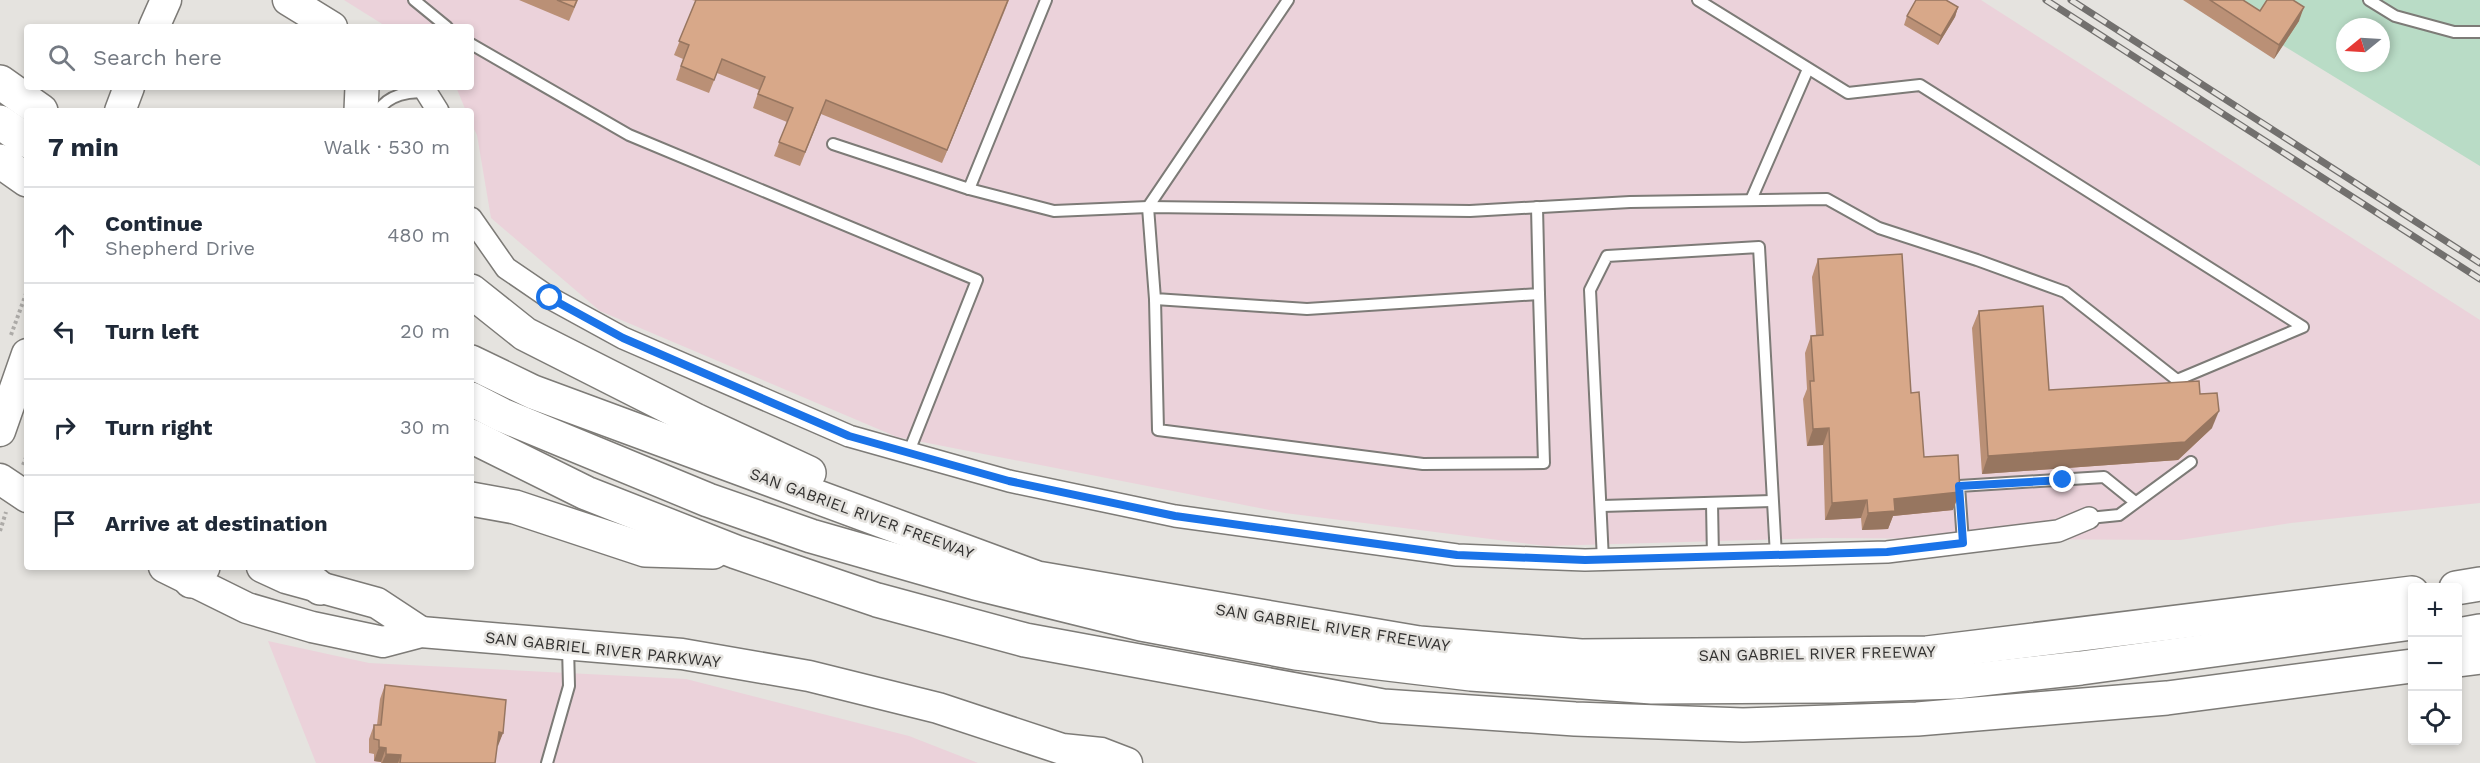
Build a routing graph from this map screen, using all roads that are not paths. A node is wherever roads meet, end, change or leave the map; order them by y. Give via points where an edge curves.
1 (166, 0) edge
2 (288, 0) edge
3 (414, 0) edge
4 (1046, 0) edge
5 (1288, 0) edge
6 (1698, 0) edge
7 (2369, 0) edge
8 (155, 24) edge
9 (328, 24) edge
10 (443, 24) edge
11 (2480, 32) edge
12 (474, 46) edge
13 (1808, 69) junction
14 (0, 82) edge
15 (128, 90) edge
16 (362, 90) edge
17 (430, 97) edge
18 (37, 108) edge
19 (121, 108) edge
20 (361, 108) edge
21 (380, 108) edge
22 (0, 122) edge
23 (24, 139) edge
24 (833, 144) dead end
25 (0, 161) edge
26 (24, 178) edge
27 (969, 189) junction
28 (1751, 200) junction
29 (1148, 207) junction
30 (1538, 207) junction
31 (474, 222) edge
32 (474, 293) edge
33 (1539, 294) junction
34 (1155, 299) junction
35 (17, 348) edge
36 (474, 363) edge
37 (474, 401) edge
38 (0, 431) edge
39 (474, 438) edge
40 (908, 454) junction
41 (2191, 462) dead end
42 (0, 470) edge
43 (540, 471) junction
44 (0, 479) edge
45 (24, 479) edge
46 (24, 495) edge
47 (474, 500) edge
48 (1772, 501) junction
49 (2135, 502) junction
50 (1712, 503) junction
51 (1602, 507) junction
52 (2089, 518) joint
53 (1963, 543) junction
54 (736, 552) junction
55 (1776, 556) junction
56 (1713, 558) junction
57 (1603, 560) junction
58 (269, 570) edge
59 (298, 570) edge
60 (186, 572) edge
61 (1037, 578) junction
62 (2480, 584) edge
63 (2462, 587) edge
64 (320, 588) junction
65 (2408, 593) edge
66 (2480, 613) edge
67 (2462, 615) edge
68 (2408, 624) edge
69 (2480, 631) edge
70 (421, 632) junction
71 (2462, 634) edge
72 (2408, 641) edge
73 (568, 643) junction
74 (2480, 657) edge
75 (2462, 659) edge
76 (2408, 667) edge
77 (1069, 756) edge
78 (547, 763) edge
79 (1127, 763) edge

1 - 8 main road
2 - 9 main road
3 - 10 lane
4 - 27 lane
5 - 29 lane
6 - 13 lane
7 - 11 lane via 2395,16 2454,32
12 - 40 lane via 629,135 976,280
13 - 28 lane
13 - 28 lane via 1848,93 1920,85 2303,327 2177,380 2066,292 1879,228 1827,199
14 - 18 highway
15 - 19 main road
16 - 20 highway
17 - 21 lane via 415,91 395,97
22 - 23 highway
24 - 27 lane
25 - 26 highway
27 - 29 lane via 1054,211
28 - 30 lane
29 - 30 lane via 1470,211
29 - 34 lane
30 - 33 lane
31 - 40 street via 506,268 550,298 623,338 849,436
32 - 61 highway via 525,334 695,420
33 - 34 lane via 1307,309
33 - 34 lane via 1544,463 1495,464 1424,464 1158,430
35 - 38 main road
36 - 61 highway, SAN GABRIEL RIVER FREEWAY via 533,392
37 - 68 highway via 708,500 912,566 1141,624 1296,653 1471,674 1652,687 1955,682
39 - 43 highway
40 - 57 street via 1009,481 1175,516 1457,555
41 - 49 lane
42 - 45 main road
43 - 54 highway
43 - 72 highway via 587,466 664,498 901,578 1065,621 1231,654 1420,681 1590,694 1756,699 1917,694 2062,684
44 - 46 main road
47 - 54 highway via 515,507 645,550
48 - 50 lane
48 - 51 lane via 1759,247 1607,256 1590,290
48 - 55 lane
49 - 52 lane via 2119,515
49 - 53 lane via 2104,477 1959,486
50 - 51 lane
50 - 56 lane
51 - 57 lane
52 - 53 street via 2058,531
53 - 55 street via 1887,552
54 - 76 highway via 877,600 1025,640 1383,706 1743,725 1917,719 2168,698
55 - 56 street
56 - 57 street
58 - 64 main road, SAN GABRIEL RIVER PARKWAY
59 - 64 highway
60 - 70 main road, SAN GABRIEL RIVER PARKWAY via 247,608 312,627 384,642
61 - 65 highway, SAN GABRIEL RIVER FREEWAY via 1419,644 1581,656 1927,653
62 - 63 highway
64 - 70 main road, SAN GABRIEL RIVER PARKWAY via 377,603
66 - 67 highway
69 - 71 highway
70 - 73 main road, SAN GABRIEL RIVER PARKWAY
73 - 77 main road, SAN GABRIEL RIVER PARKWAY via 682,654 809,676 938,708
73 - 78 lane via 569,686
74 - 75 highway
77 - 79 main road, SAN GABRIEL RIVER PARKWAY via 1101,753

